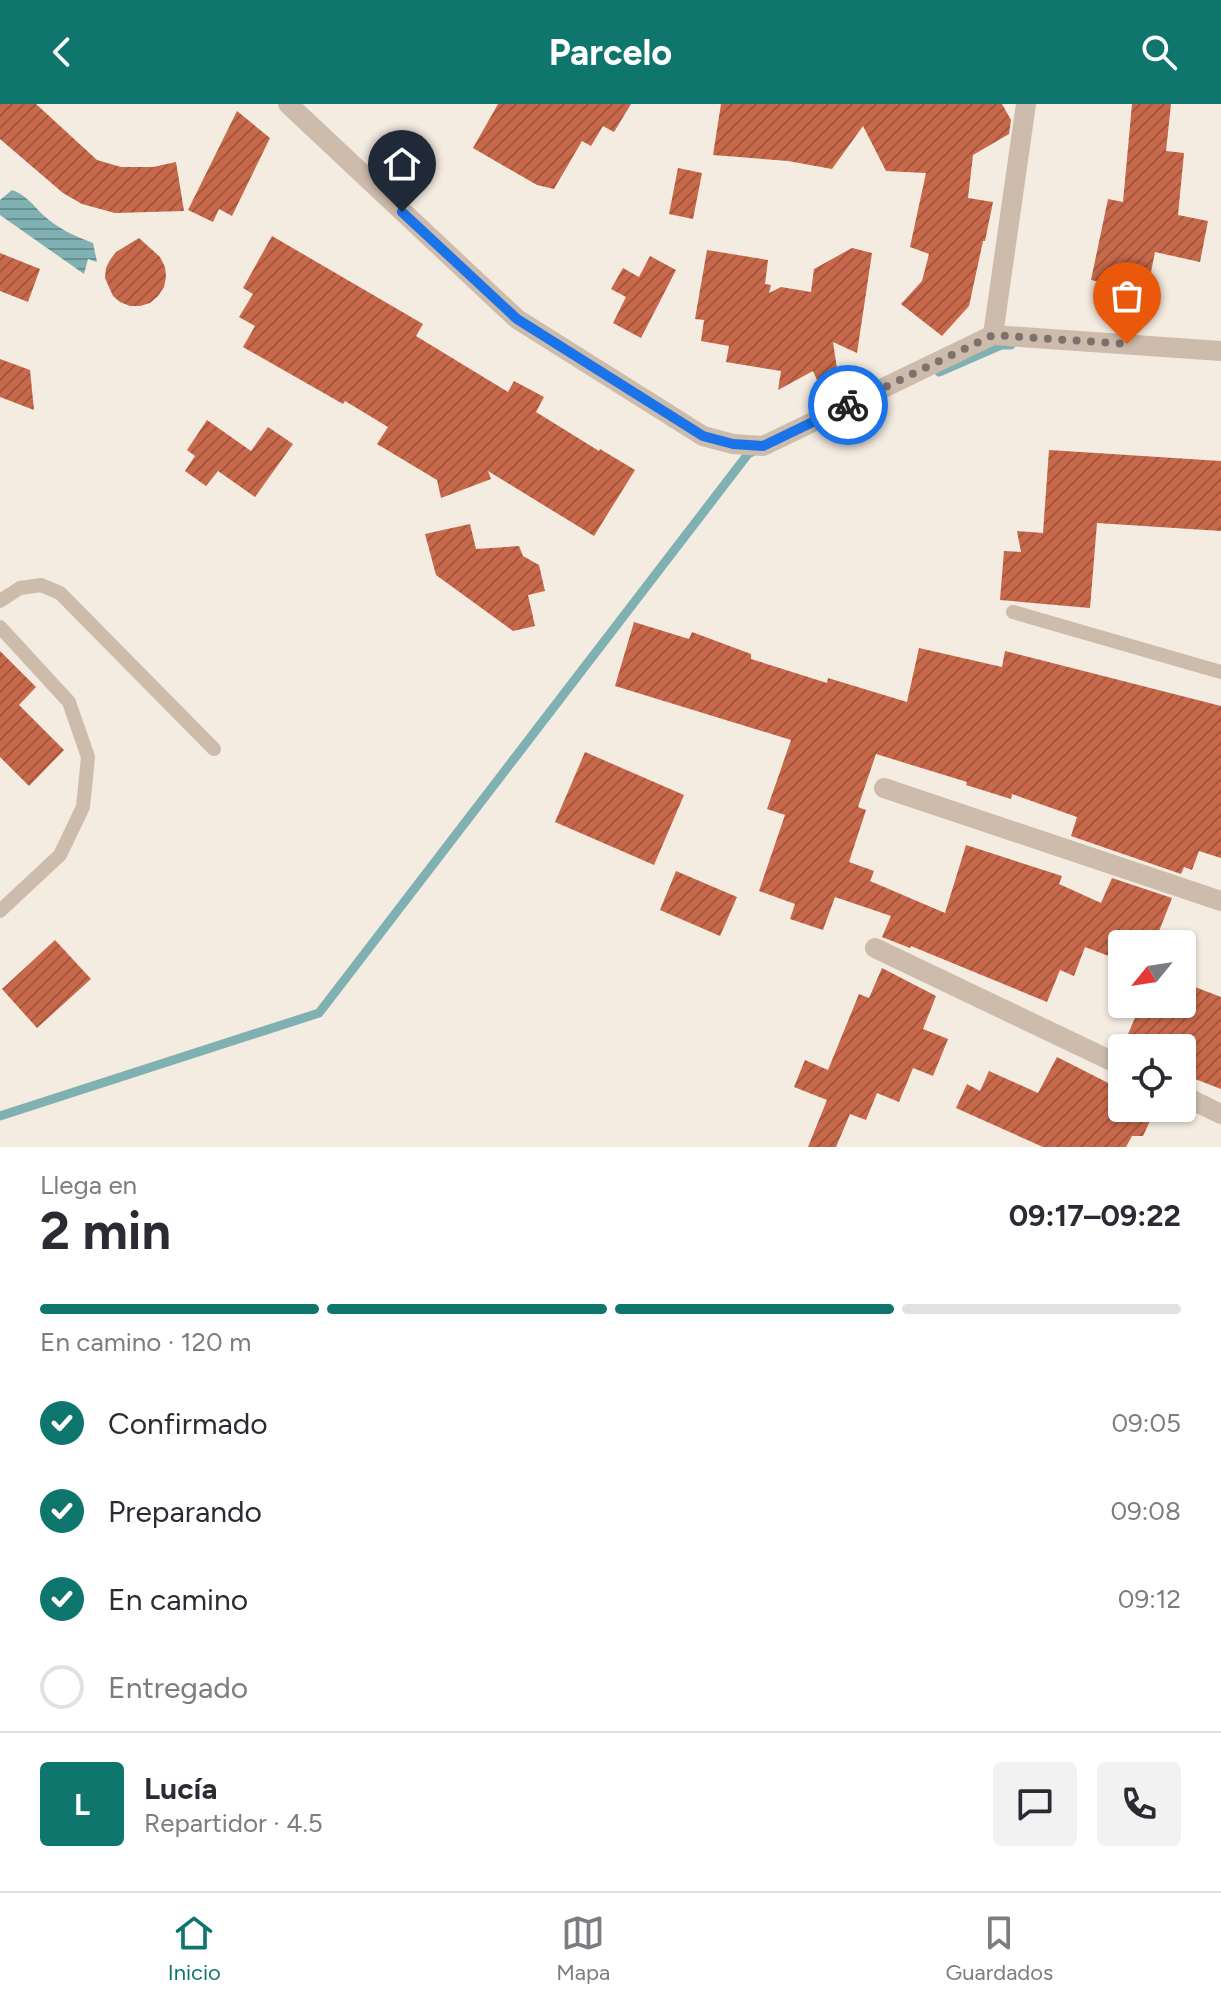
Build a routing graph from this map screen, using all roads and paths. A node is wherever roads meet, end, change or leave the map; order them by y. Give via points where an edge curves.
1 (288, 104) edge
2 (1026, 104) edge
3 (993, 335) junction
4 (1221, 351) edge
5 (0, 601) edge
6 (1013, 612) dead end
7 (0, 627) edge
8 (1221, 672) edge
9 (214, 749) dead end
10 (884, 788) dead end
11 (1221, 901) edge
12 (0, 911) edge
13 (875, 948) dead end
14 (1108, 1059) edge
15 (1196, 1102) edge
16 (1221, 1114) edge

1 - 3 street via 517,319 703,436 763,446
2 - 3 street
3 - 4 street
5 - 9 lane via 20,588 41,585 60,593
6 - 8 lane
7 - 12 lane via 69,702 88,757 83,807 60,855
10 - 11 street
13 - 14 street
15 - 16 street

